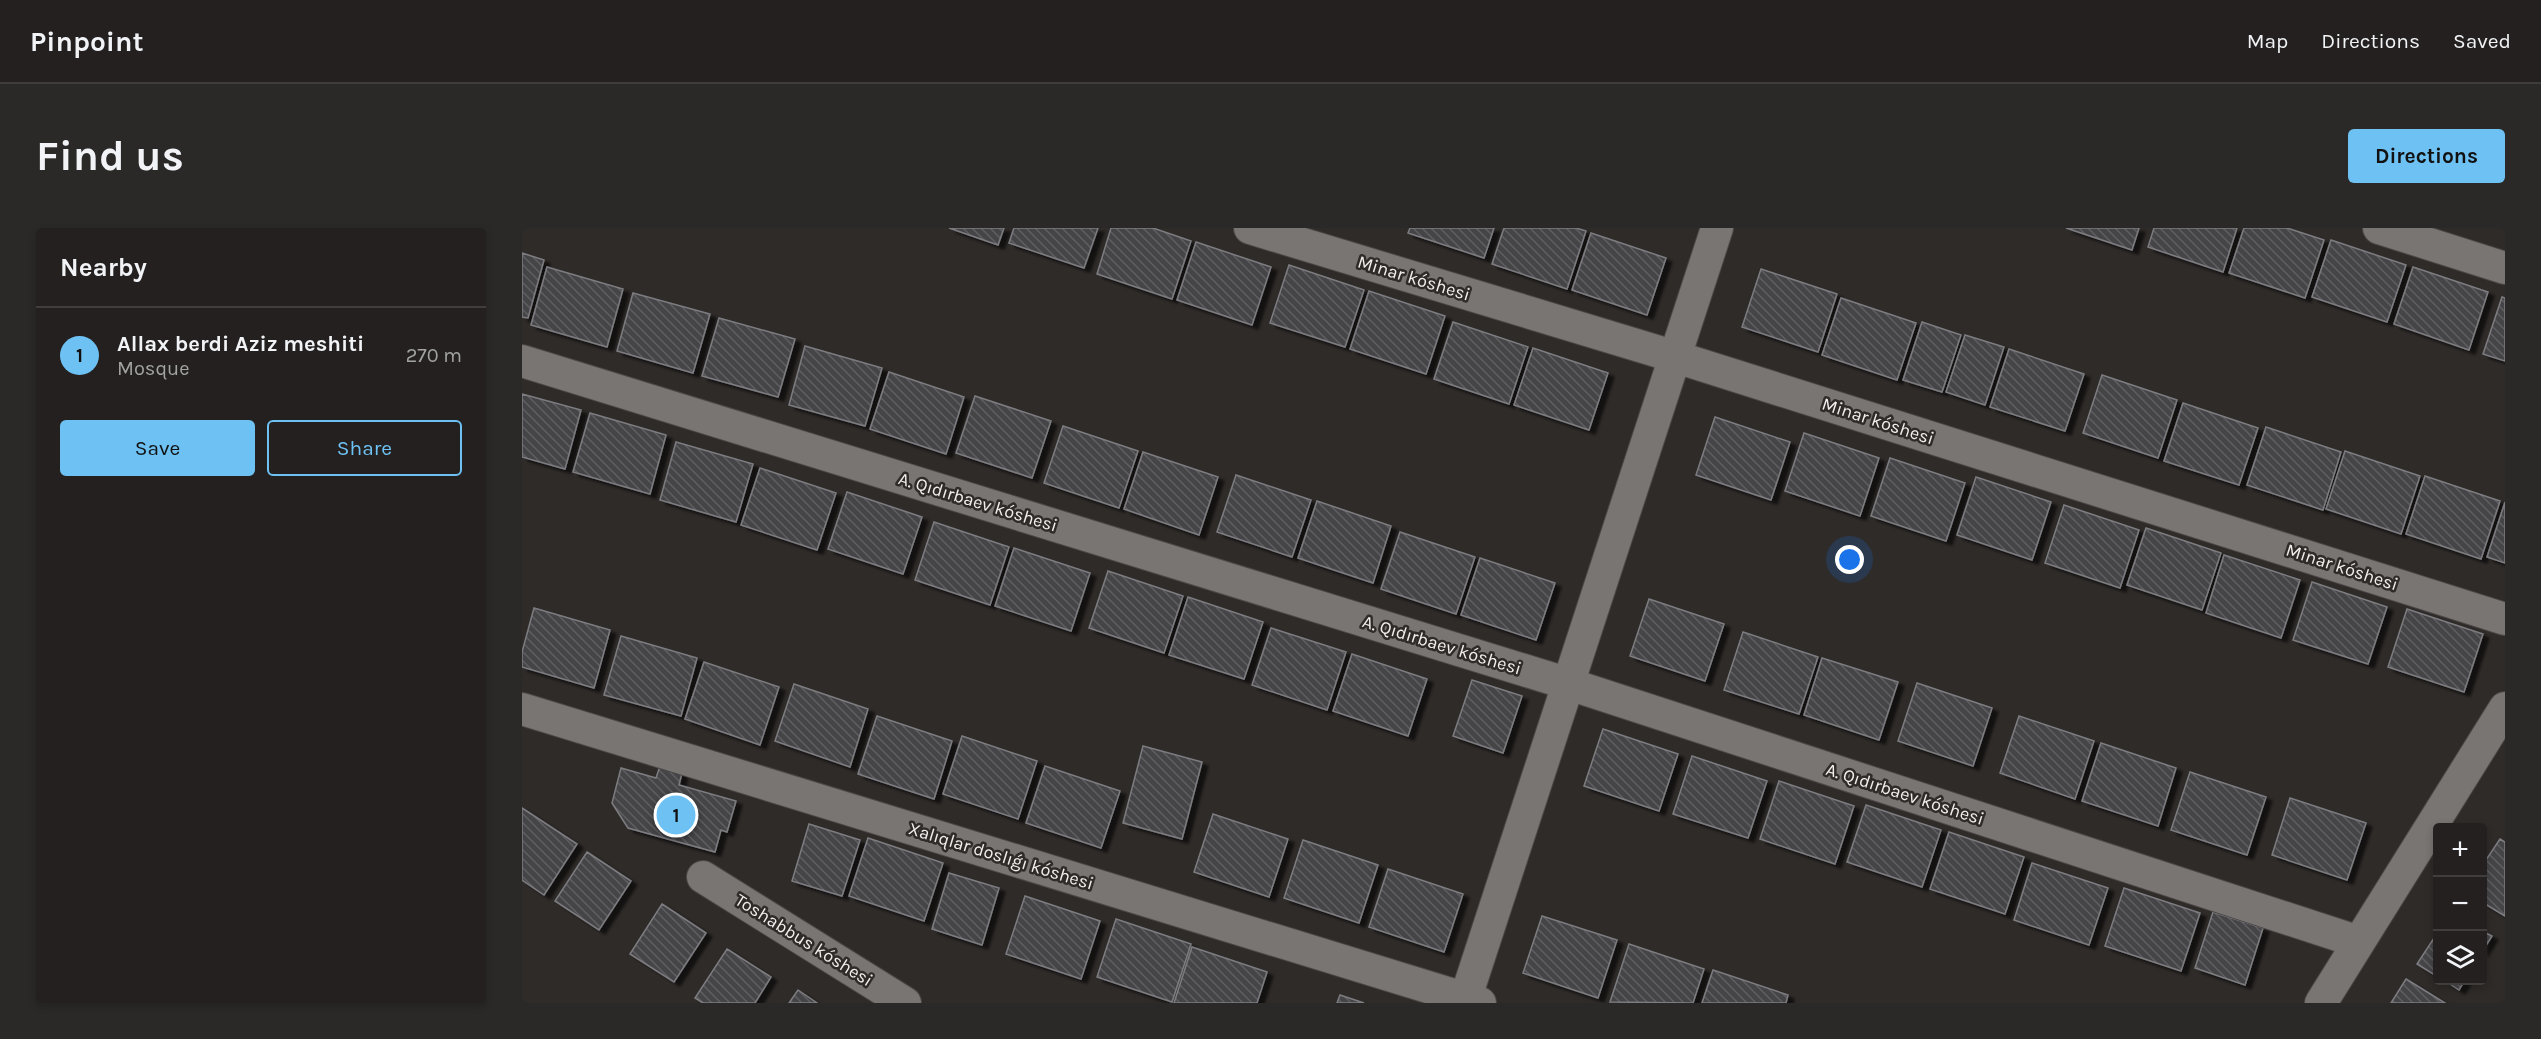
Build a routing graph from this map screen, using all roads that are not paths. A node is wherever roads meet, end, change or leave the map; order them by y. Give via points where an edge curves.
1 (1250, 228) edge
2 (1717, 228) edge
3 (2379, 228) edge
4 (2505, 268) edge
5 (1676, 357) junction
6 (522, 361) edge
7 (2505, 619) edge
8 (1569, 684) junction
9 (2505, 708) edge
10 (522, 710) edge
11 (703, 877) dead end
12 (2359, 942) junction
13 (1470, 1001) edge
14 (905, 1003) edge
15 (2321, 1003) edge

1 - 5 street, Minar kóshesi
2 - 5 street
3 - 4 street
5 - 7 street, Minar kóshesi
5 - 8 street
6 - 8 street, A. Qıdırbaev kóshesi
8 - 12 street, A. Qıdırbaev kóshesi
8 - 13 street
9 - 12 street
10 - 13 street, Xalıqlar doslıǵı kóshesi
11 - 14 street, Toshabbus kóshesi
12 - 15 street

